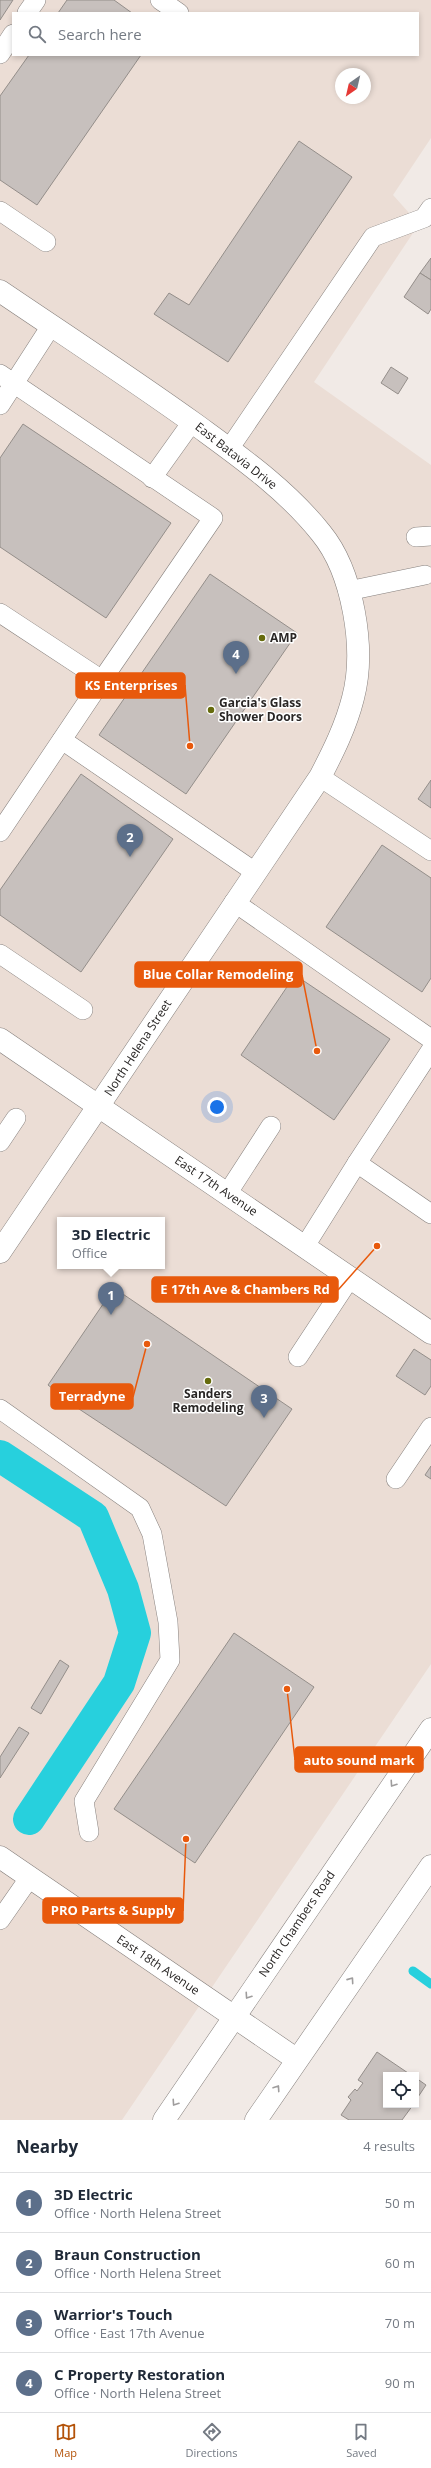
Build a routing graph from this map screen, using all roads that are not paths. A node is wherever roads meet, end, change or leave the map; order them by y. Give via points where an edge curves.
1 (36, 0) edge
2 (160, 0) edge
3 (28, 12) edge
4 (178, 12) edge
5 (12, 36) edge
6 (0, 54) edge
7 (431, 208) edge
8 (0, 211) edge
9 (46, 242) dead end
10 (0, 291) edge
11 (51, 326) junction
12 (7, 379) edge
13 (0, 405) edge
14 (192, 422) junction
15 (229, 448) junction
16 (152, 478) junction
17 (425, 575) dead end
18 (348, 591) junction
19 (0, 613) edge
20 (102, 680) junction
21 (354, 697) joint
22 (62, 740) junction
23 (320, 777) junction
24 (0, 832) edge
25 (431, 851) edge
26 (255, 872) junction
27 (234, 902) junction
28 (0, 954) edge
29 (83, 1010) dead end
30 (0, 1039) edge
31 (431, 1039) edge
32 (431, 1050) edge
33 (99, 1106) junction
34 (16, 1118) dead end
35 (271, 1126) dead end
36 (0, 1142) edge
37 (357, 1163) junction
38 (227, 1194) junction
39 (431, 1214) edge
40 (305, 1246) junction
41 (0, 1252) edge
42 (350, 1278) junction
43 (431, 1333) edge
44 (298, 1357) dead end
45 (0, 1409) edge
46 (431, 1427) edge
47 (396, 1479) dead end
48 (431, 1730) edge
49 (89, 1832) dead end
50 (0, 1857) edge
51 (431, 1866) edge
52 (30, 1877) junction
53 (0, 1920) edge
54 (234, 2016) junction
55 (296, 2059) junction
56 (164, 2120) edge
57 (256, 2120) edge

1 - 3 lane
2 - 4 lane
5 - 6 lane
7 - 15 lane via 424,218 373,237
8 - 9 lane
10 - 11 street, East Batavia Drive
11 - 12 lane
11 - 14 street, East Batavia Drive
12 - 13 lane
12 - 16 lane
14 - 15 street, East Batavia Drive
14 - 16 lane
15 - 18 street, East Batavia Drive via 288,497 322,534 341,567
16 - 20 lane via 213,518
17 - 18 lane
18 - 21 street, East Batavia Drive via 354,608 357,659
19 - 20 lane
20 - 22 lane
21 - 23 street, North Helena Street via 338,742
22 - 24 lane
22 - 26 lane
23 - 25 lane
23 - 26 street, North Helena Street
26 - 27 street, North Helena Street
27 - 31 lane
27 - 33 street, North Helena Street
28 - 29 lane
30 - 33 street, East 17th Avenue
32 - 37 lane
33 - 38 street, East 17th Avenue
33 - 41 street, North Helena Street
34 - 36 lane
35 - 38 lane
37 - 39 lane
37 - 40 lane
38 - 40 street, East 17th Avenue
40 - 42 street, East 17th Avenue
42 - 43 street, East 17th Avenue
42 - 44 lane
45 - 49 lane via 140,1508 152,1534 168,1622 170,1660 84,1801
46 - 47 lane
48 -> 54 street, North Chambers Road
50 - 52 street, East 18th Avenue
55 -> 51 street
52 - 53 lane
52 - 54 street, East 18th Avenue
54 - 55 street, East 18th Avenue
54 -> 56 street, North Chambers Road
57 -> 55 street

